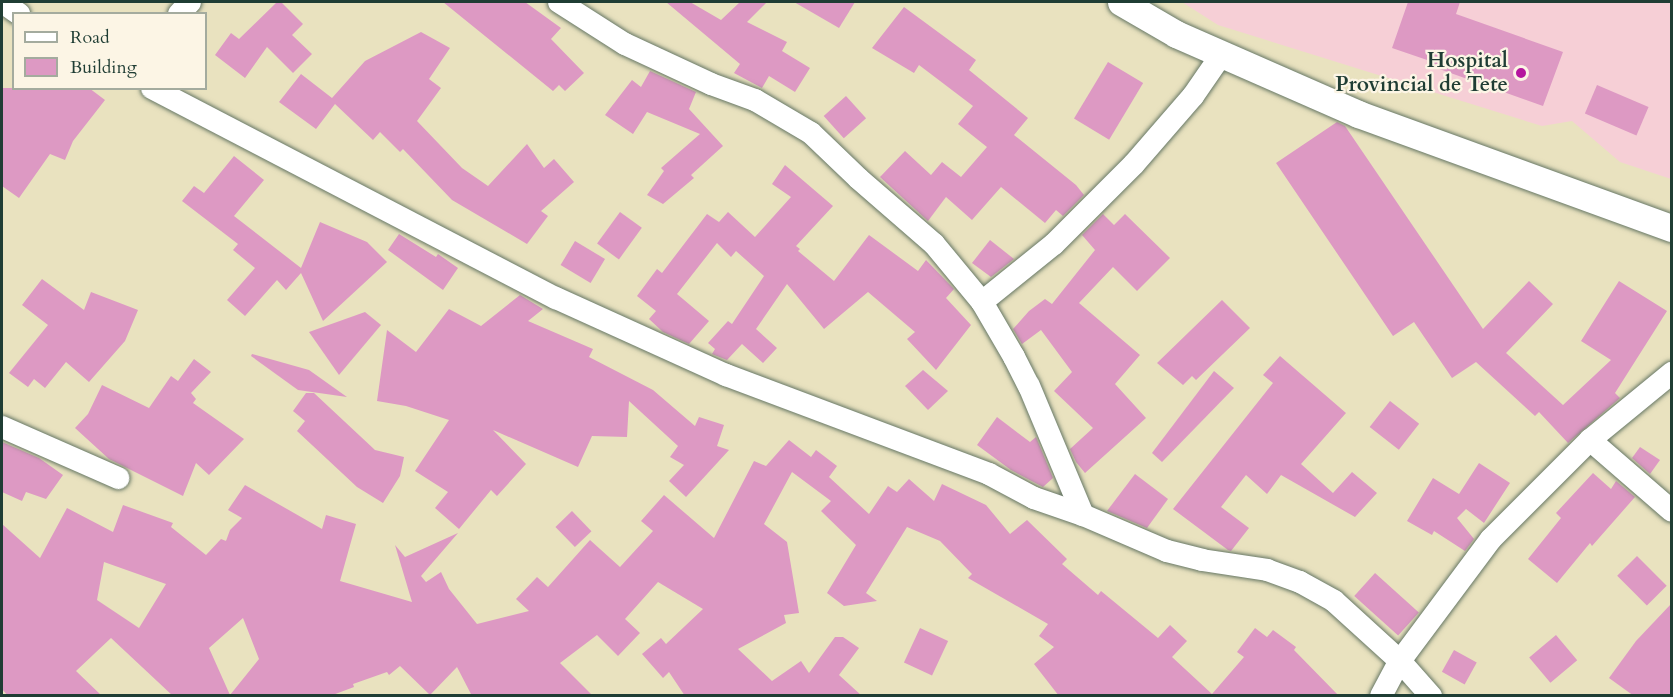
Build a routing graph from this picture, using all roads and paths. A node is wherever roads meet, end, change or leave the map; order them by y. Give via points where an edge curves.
1 (2, 2) edge
2 (559, 2) edge
3 (1122, 2) edge
4 (16, 12) edge
5 (1222, 54) junction
6 (156, 90) edge
7 (1671, 228) edge
8 (982, 302) junction
9 (1671, 373) edge
10 (2, 427) edge
11 (1590, 440) junction
12 (118, 478) dead end
13 (1671, 511) edge
14 (1083, 515) junction
15 (1400, 661) junction
16 (1381, 696) edge
17 (1431, 696) edge

1 - 4 street
2 - 8 street via 626,44 755,100 811,133 934,244
3 - 5 street via 1176,34
5 - 7 street via 1358,114
5 - 8 street via 1193,96 1134,164 1054,244
6 - 14 street via 556,298 726,375 990,474 1034,498
8 - 14 street via 1029,386
9 - 11 street
10 - 12 street
11 - 13 street
11 - 15 street via 1491,539
14 - 15 street via 1202,561 1267,570 1300,582 1334,601
15 - 16 street
15 - 17 street

